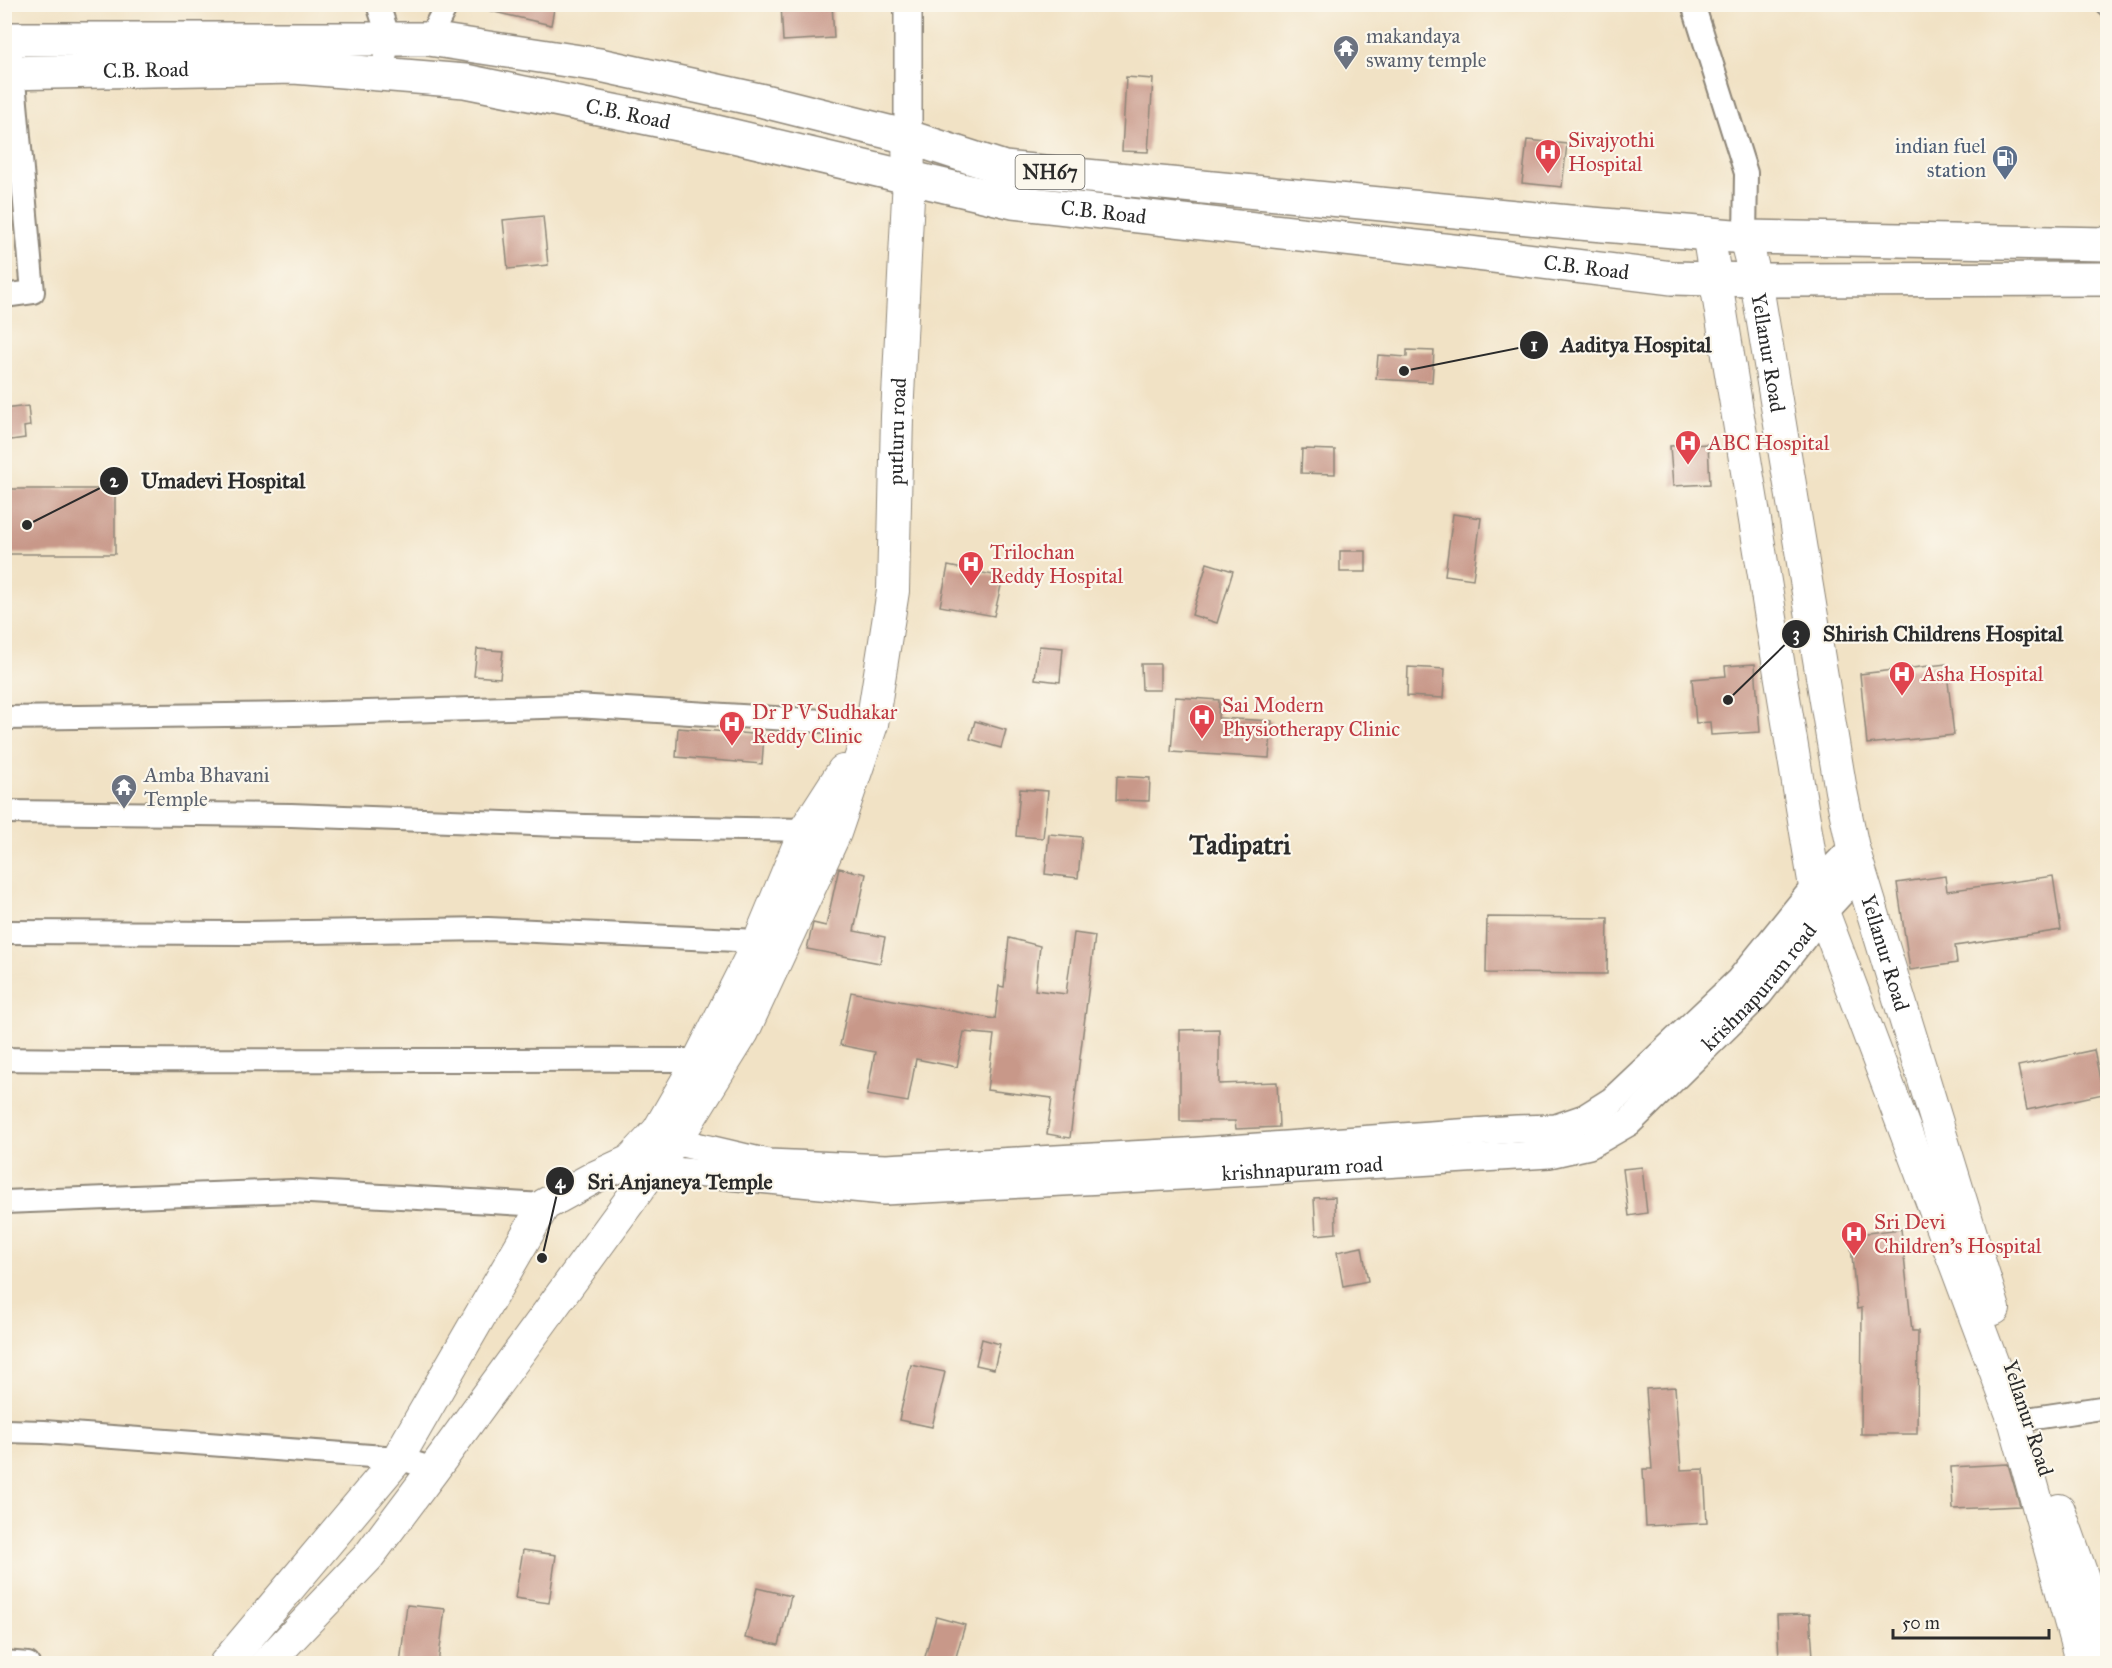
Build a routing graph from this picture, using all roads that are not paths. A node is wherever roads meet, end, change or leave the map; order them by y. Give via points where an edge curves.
1 (378, 4) edge
2 (447, 4) edge
3 (908, 4) edge
4 (1693, 4) edge
5 (8, 39) edge
6 (389, 39) junction
7 (429, 39) junction
8 (9, 73) edge
9 (381, 75) junction
10 (908, 137) junction
11 (909, 177) junction
12 (1708, 233) junction
13 (1745, 237) junction
14 (2108, 244) edge
15 (1714, 279) junction
16 (2108, 279) edge
17 (1756, 280) junction
18 (4, 296) edge
19 (4, 718) edge
20 (872, 724) junction
21 (4, 812) edge
22 (805, 830) junction
23 (1856, 860) junction
24 (1819, 900) junction
25 (4, 932) edge
26 (759, 941) junction
27 (4, 1059) edge
28 (699, 1060) junction
29 (666, 1136) junction
30 (642, 1165) junction
31 (4, 1202) edge
32 (544, 1205) junction
33 (2108, 1407) edge
34 (2027, 1419) junction
35 (4, 1431) edge
36 (398, 1458) junction
37 (434, 1468) junction
38 (2108, 1649) edge
39 (232, 1655) edge
40 (4, 1662) edge
41 (275, 1662) edge
42 (28, 1664) edge
43 (2082, 1664) edge

1 - 6 street
2 - 7 street
3 - 10 street
4 - 13 street via 1746,172
5 - 6 highway, NH67
5 - 8 street
6 - 7 highway, NH67
6 - 9 street
7 - 10 highway, NH67 via 600,65
8 - 9 highway, C.B. Road / NH67 via 294,67
8 - 18 street via 33,292
9 - 11 highway, C.B. Road / NH67 via 465,81 712,130
10 - 11 main road, putluru road
10 - 12 highway, NH67 via 1004,168
11 - 15 highway, C.B. Road / NH67 via 1013,202 1672,278
11 - 20 main road, putluru road via 893,591
12 - 13 highway, NH67
12 - 15 main road
13 - 14 highway, NH67
13 - 17 main road, Yellanur Road
15 - 17 highway, C.B. Road / NH67
15 - 24 main road
16 - 17 highway, C.B. Road / NH67
17 - 23 main road, Yellanur Road
19 - 20 street via 576,706
20 - 22 main road
20 - 29 main road via 835,833 743,1032
21 - 22 street via 291,815
22 - 26 main road
23 - 24 street, krishnapuram road
23 - 34 main road, Yellanur Road
24 - 29 street, krishnapuram road via 1612,1101 1585,1118 1556,1128 886,1168 768,1163
24 - 30 street, krishnapuram road via 1759,994 1629,1122 1589,1145 1549,1154 884,1191
24 - 43 main road via 2015,1423
25 - 26 street via 488,929
26 - 28 main road
27 - 28 street
28 - 29 main road
29 - 30 main road
30 - 32 main road via 593,1178
30 - 37 main road
31 - 32 street via 292,1191
32 - 36 main road
33 - 34 street
34 - 38 main road, Yellanur Road
35 - 36 street
36 - 37 street
36 - 39 main road
37 - 41 main road via 368,1557
39 - 41 street
40 - 42 street

